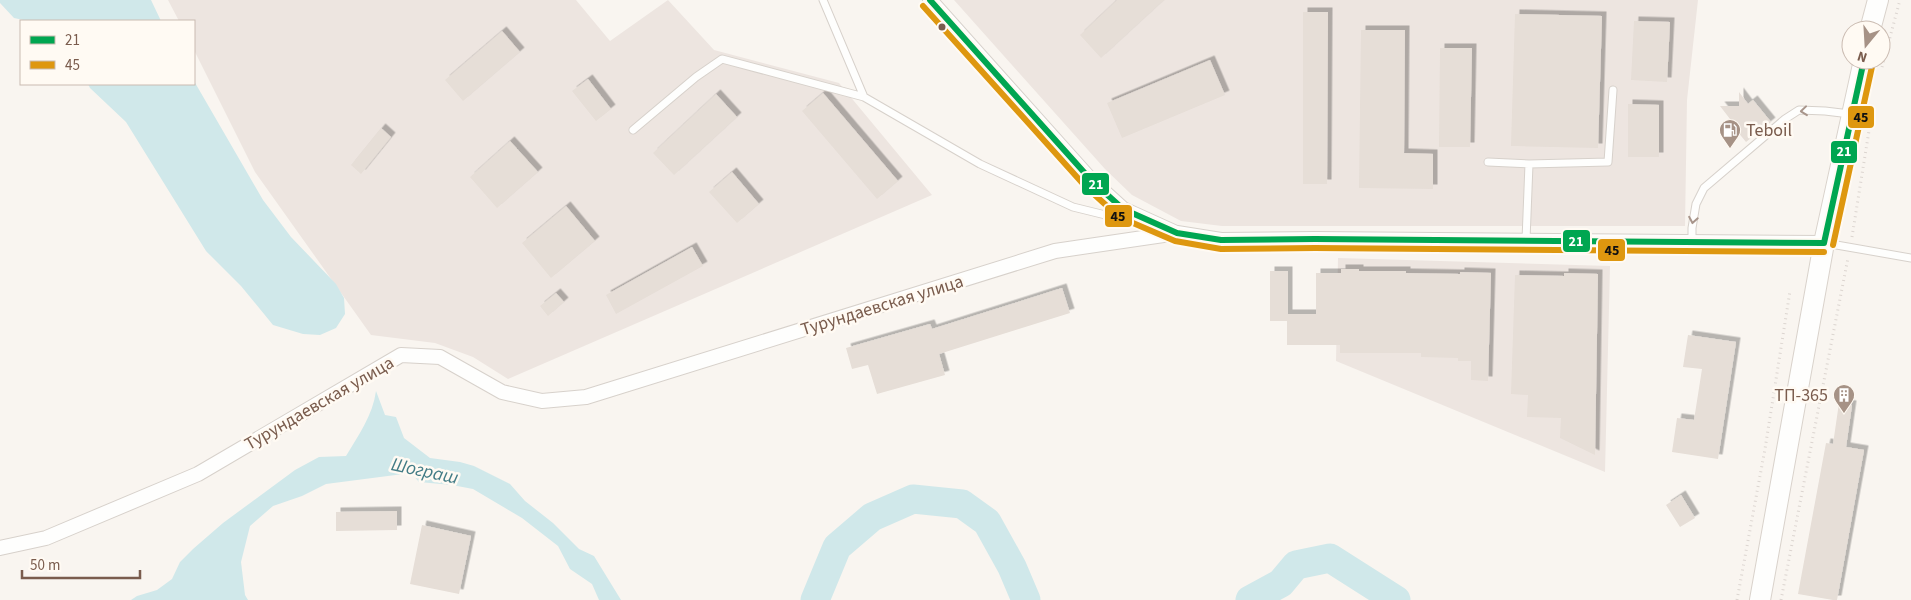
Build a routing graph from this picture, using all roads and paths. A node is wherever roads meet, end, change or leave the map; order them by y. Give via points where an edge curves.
1 (823, 0) edge
2 (930, 0) edge
3 (1878, 0) edge
4 (1900, 0) edge
5 (1873, 20) edge
6 (1862, 70) edge
7 (1880, 75) dead end
8 (1613, 90) dead end
9 (864, 97) junction
10 (1874, 104) dead end
11 (1852, 114) junction
12 (633, 130) dead end
13 (1488, 162) dead end
14 (1529, 164) junction
15 (1177, 233) junction
16 (1526, 240) junction
17 (1692, 240) junction
18 (1824, 243) junction
19 (1850, 247) junction
20 (1911, 258) edge
21 (1790, 291) dead end
22 (0, 548) edge
23 (1737, 600) edge
24 (1760, 600) edge
25 (1781, 600) edge

1 - 9 lane
2 - 15 street via 1091,180 1123,209
3 - 5 street
4 - 7 path
6 - 11 street
8 - 14 lane via 1608,162
9 - 12 lane via 722,59
9 - 15 lane via 980,164 1074,208
10 - 19 path
11 -> 17 lane via 1799,110 1785,119 1704,188 1696,204
11 - 18 street
13 - 14 lane
14 - 16 lane
15 - 16 street, Турундаевская улица via 1221,240
15 - 22 street, Турундаевская улица via 1055,250 586,397 542,401 502,392 440,357 401,355 198,474 46,538
16 - 17 street, Турундаевская улица
17 - 18 street, Турундаевская улица
18 - 19 lane
18 - 24 street
19 - 20 lane
19 - 25 path
21 - 23 path

